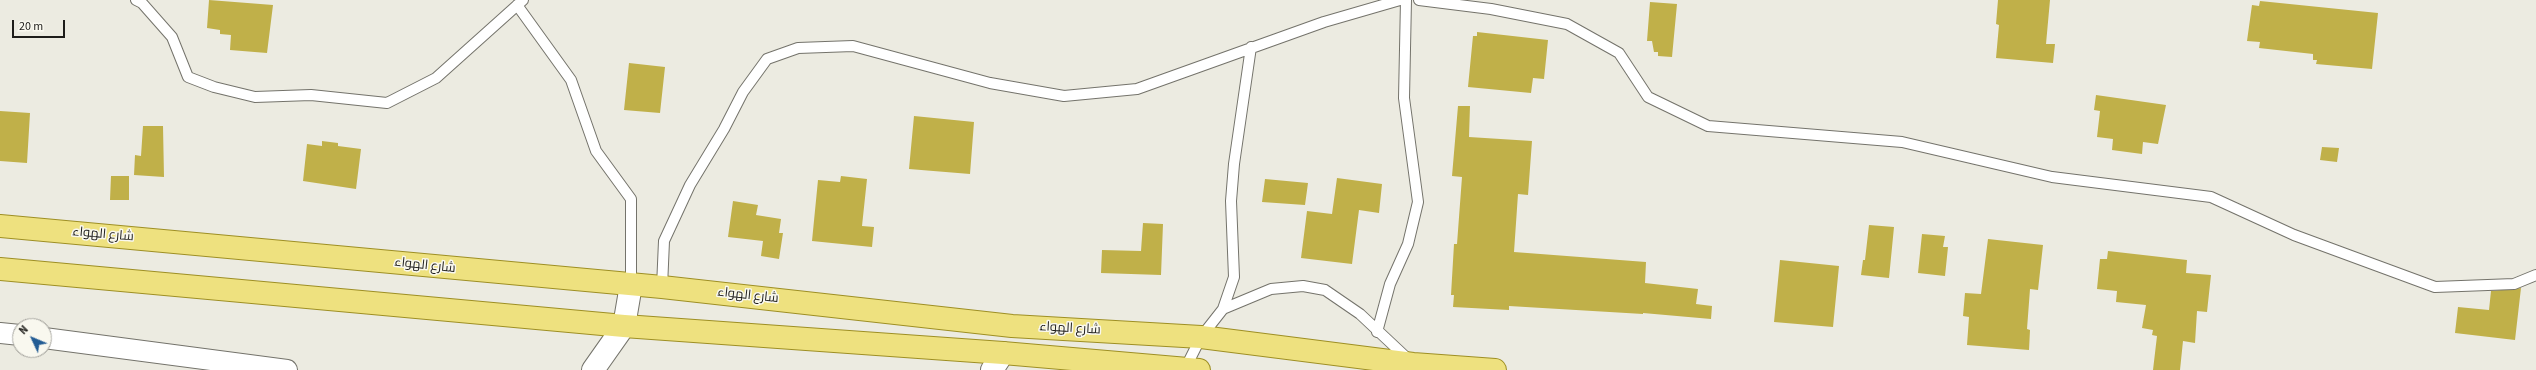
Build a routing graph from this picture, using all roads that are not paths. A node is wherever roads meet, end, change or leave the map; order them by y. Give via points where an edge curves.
1 (136, 0) edge
2 (1400, 0) edge
3 (1406, 0) edge
4 (1419, 0) edge
5 (520, 3) edge
6 (1250, 47) junction
7 (0, 226) edge
8 (0, 269) edge
9 (2536, 275) edge
10 (631, 285) junction
11 (662, 287) junction
12 (1223, 309) junction
13 (624, 326) junction
14 (1377, 332) junction
15 (0, 333) edge
16 (12, 334) edge
17 (1201, 337) junction
18 (52, 340) edge
19 (997, 361) edge
20 (177, 363) edge
21 (1414, 367) edge
22 (1192, 369) edge
23 (287, 370) edge
24 (593, 370) edge
25 (1495, 370) edge

1 - 5 lane via 142,3 172,37 188,77 214,87 255,97 311,95 387,103 436,78
2 - 6 lane
3 - 14 lane via 1403,47 1404,98 1418,202 1408,244 1390,284
4 - 9 lane via 1567,24 1619,53 1648,97 1708,126 1902,142 2052,177 2211,197 2294,235 2435,287 2514,284
5 - 10 lane via 571,80 596,151 631,199
6 - 11 lane via 1137,89 1064,96 990,83 853,46 798,48 767,59 743,92 690,185 664,241
6 - 12 lane via 1231,201 1234,277
7 - 10 main road, شارع الهواء
8 - 13 main road
10 - 11 main road, شارع الهواء
10 - 13 street
11 - 17 main road, شارع الهواء via 1012,326
12 - 14 lane via 1272,289 1303,286 1325,290 1360,314
12 - 17 lane
13 - 19 main road
13 - 24 street
14 - 21 lane
15 - 16 street
17 - 21 main road, شارع الهواء
17 - 22 lane
18 - 20 street
19 - 22 main road
20 - 23 street
21 - 25 main road, شارع الهواء

